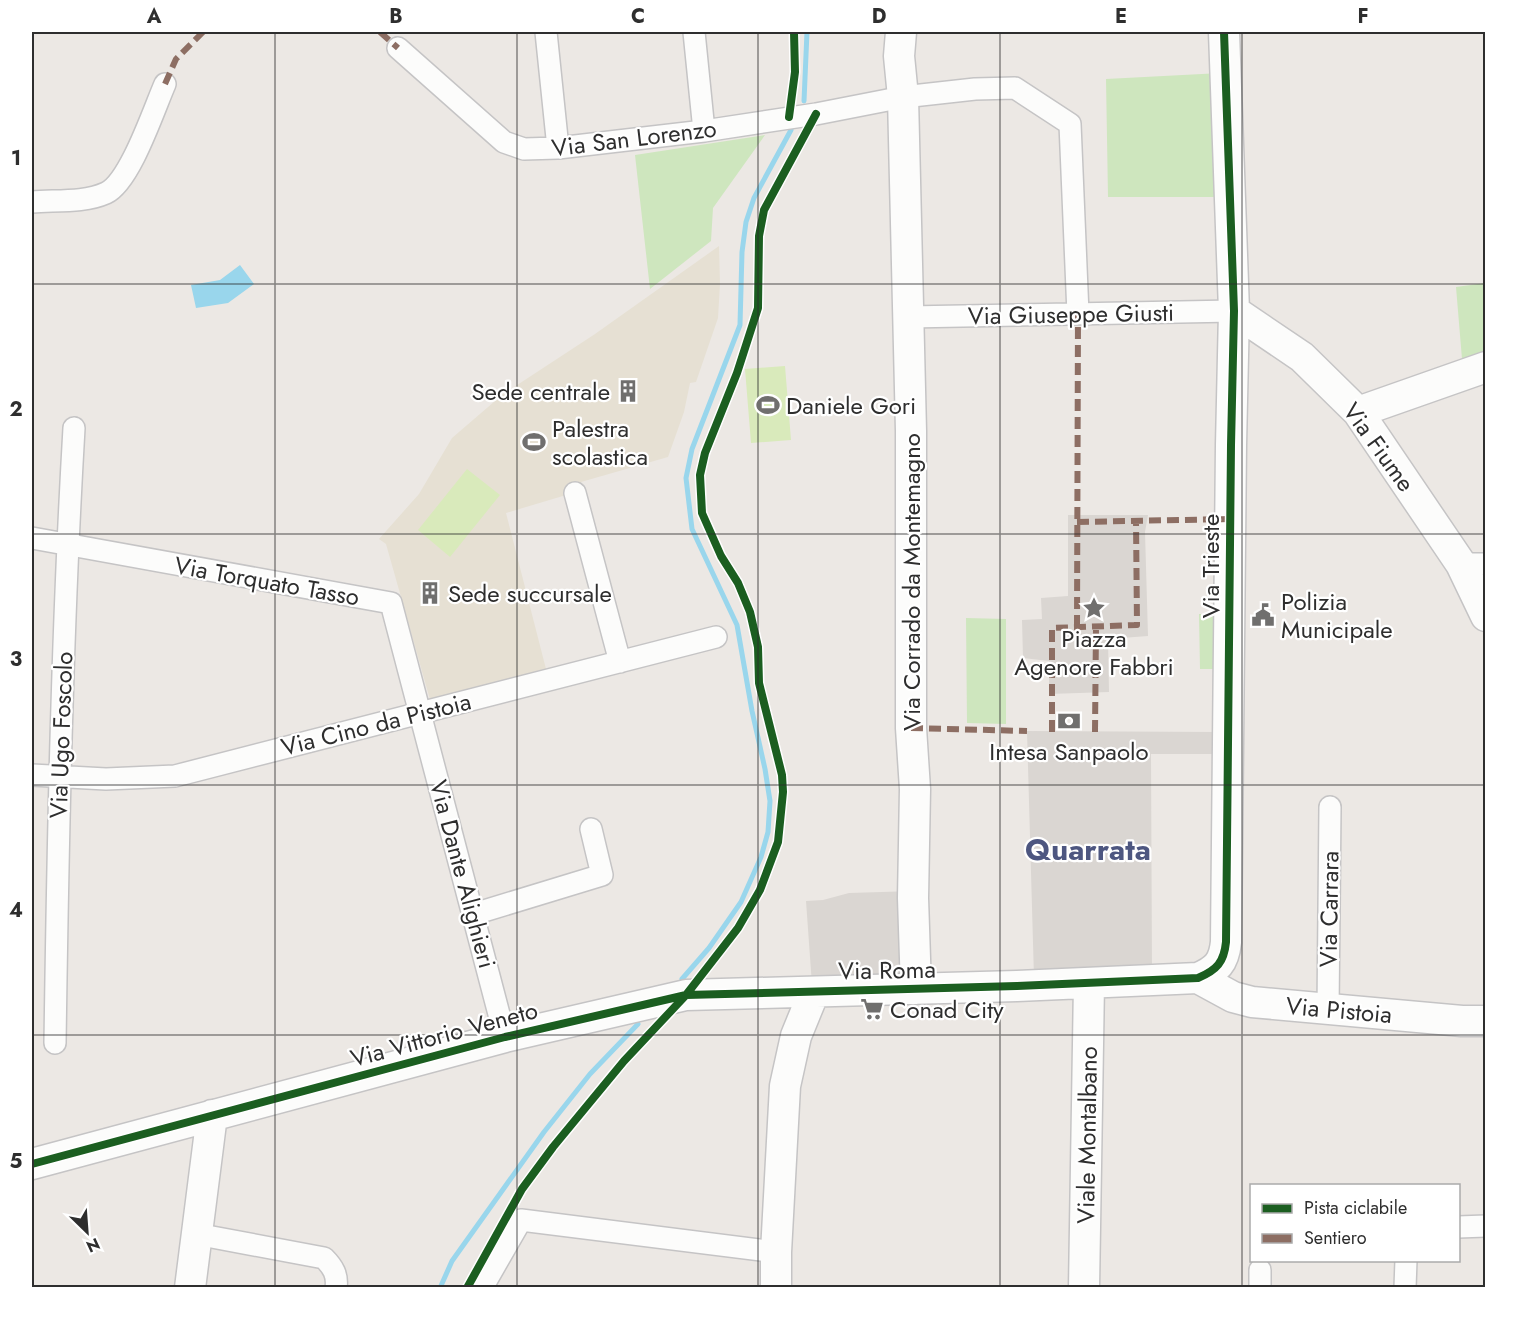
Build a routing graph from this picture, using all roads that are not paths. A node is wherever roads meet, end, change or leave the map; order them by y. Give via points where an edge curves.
1 (546, 32) edge
2 (693, 32) edge
3 (901, 32) edge
4 (1224, 32) edge
5 (398, 48) dead end
6 (165, 84) dead end
7 (903, 97) junction
8 (704, 130) junction
9 (558, 148) junction
10 (32, 202) edge
11 (1234, 310) junction
12 (1078, 314) junction
13 (908, 317) junction
14 (1485, 367) edge
15 (1358, 412) junction
16 (74, 428) dead end
17 (575, 493) dead end
18 (32, 538) edge
19 (67, 545) junction
20 (1473, 564) edge
21 (1485, 616) edge
22 (716, 637) dead end
23 (620, 662) junction
24 (420, 712) junction
25 (32, 775) edge
26 (58, 777) junction
27 (1330, 807) dead end
28 (591, 829) dead end
29 (474, 914) junction
30 (1198, 978) junction
31 (1089, 983) junction
32 (916, 989) junction
33 (814, 992) junction
34 (686, 994) joint
35 (1328, 1010) junction
36 (1485, 1021) edge
37 (504, 1037) junction
38 (55, 1043) dead end
39 (212, 1115) junction
40 (32, 1164) edge
41 (1485, 1226) edge
42 (1460, 1227) edge
43 (196, 1234) junction
44 (776, 1252) junction
45 (1407, 1262) edge
46 (190, 1287) edge
47 (336, 1287) edge
48 (482, 1287) edge
49 (776, 1287) edge
50 (1084, 1287) edge
51 (1405, 1287) edge

1 - 9 street
2 - 8 street
3 - 7 street, Via Corrado da Montemagno
4 - 11 street, Via Trieste
5 - 9 street, Via San Lorenzo via 504,142 524,148
6 - 10 street via 132,161 108,192 93,197
7 - 8 street, Via San Lorenzo
7 - 12 street, Via San Lorenzo via 1015,88 1070,124
7 - 13 street, Via Corrado da Montemagno
8 - 9 street, Via San Lorenzo
11 - 12 street, Via Giuseppe Giusti
11 - 15 street, Via Fiume via 1302,357
11 - 30 street, Via Trieste via 1226,942 1219,966
12 - 13 street, Via Giuseppe Giusti
13 - 32 street, Via Corrado da Montemagno
14 - 15 street
15 - 20 street, Via Fiume
16 - 19 street, Via Ugo Foscolo
17 - 23 street
18 - 19 street, Via Torquato Tasso
19 - 24 street, Via Torquato Tasso via 391,603
19 - 26 street, Via Ugo Foscolo
20 - 21 street, Via Fiume
22 - 23 street, Via Cino da Pistoia
23 - 24 street, Via Cino da Pistoia
24 - 26 street, Via Cino da Pistoia via 175,776
24 - 29 street, Via Dante Alighieri
25 - 26 street, Via Cino da Pistoia
26 - 38 street, Via Ugo Foscolo
27 - 35 street, Via Carrara
28 - 29 street via 603,875
29 - 37 street, Via Dante Alighieri
30 - 31 street
30 - 35 street, Via Pistoia via 1240,1000
31 - 32 street, Via Roma
31 - 50 street, Viale Montalbano
32 - 33 street, Via Roma
33 - 34 street, Via Roma
33 - 44 street via 796,1036 785,1086
34 - 37 street, Via Vittorio Veneto
35 - 36 street, Via Pistoia
37 - 39 street, Via Vittorio Veneto
39 - 40 street, Via Vittorio Veneto
39 - 43 street
41 - 42 street
43 - 46 street
43 - 47 street via 324,1258 333,1267
44 - 48 street via 521,1220
44 - 49 street
45 - 51 street

